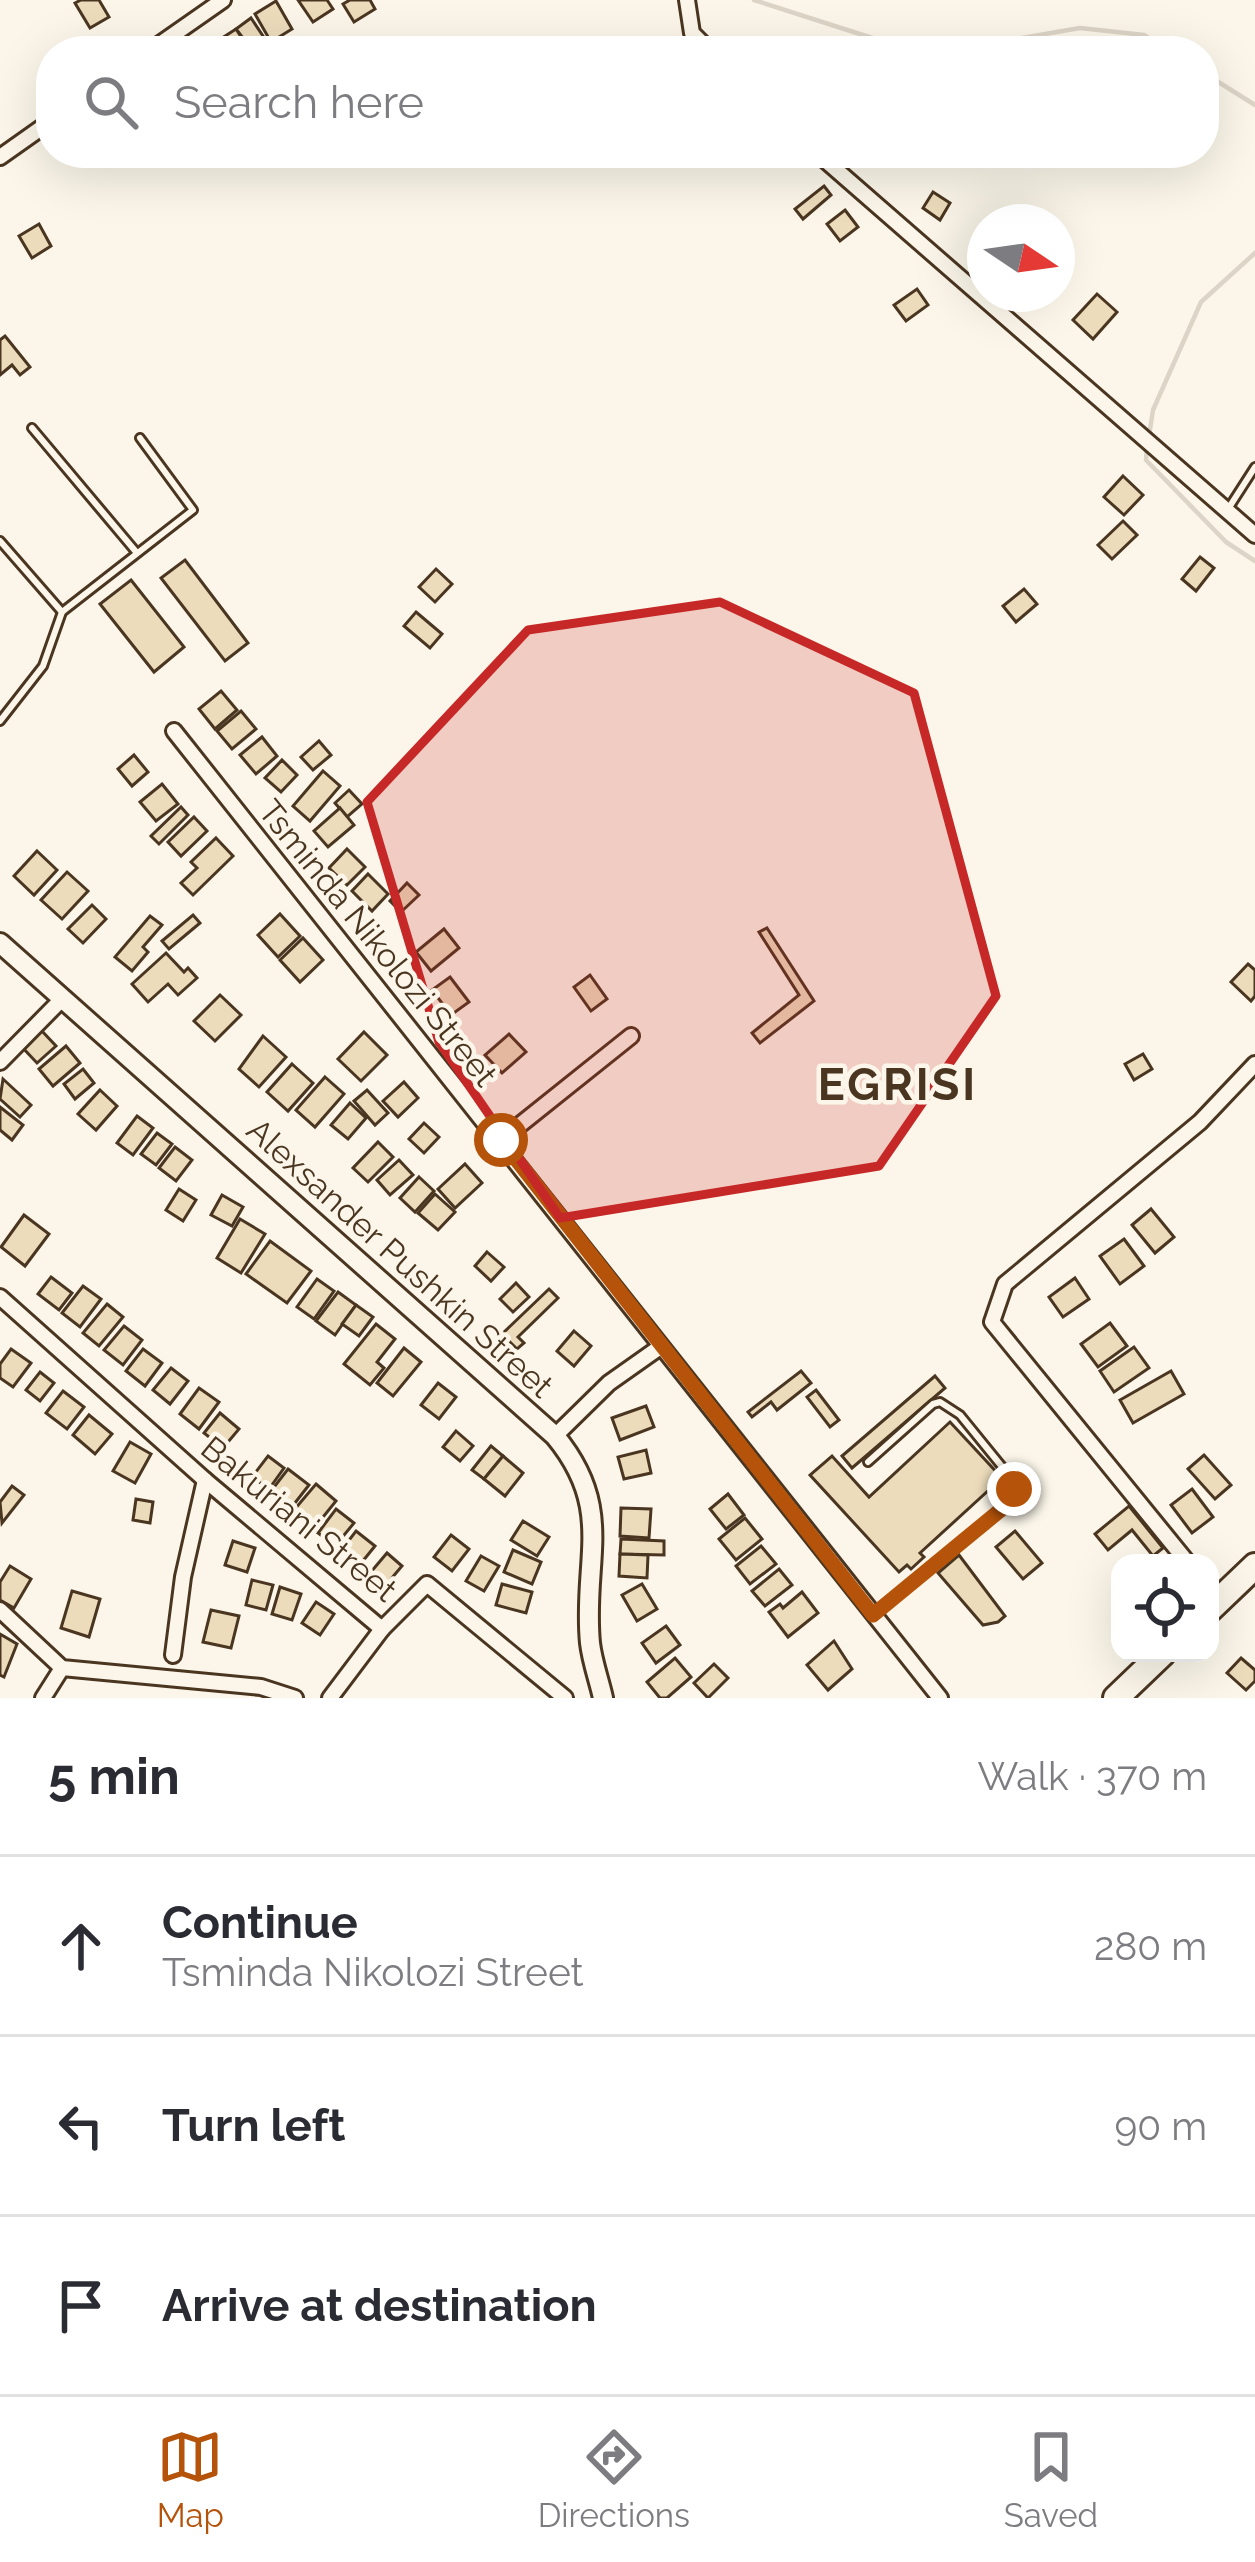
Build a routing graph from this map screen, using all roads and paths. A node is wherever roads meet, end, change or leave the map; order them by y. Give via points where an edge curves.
1 (223, 0) edge
2 (687, 0) edge
3 (171, 36) edge
4 (694, 36) edge
5 (36, 132) edge
6 (0, 157) edge
7 (834, 168) edge
8 (32, 428) dead end
9 (140, 438) dead end
10 (1255, 467) edge
11 (1226, 512) junction
12 (1255, 535) edge
13 (0, 542) edge
14 (137, 553) junction
15 (62, 612) junction
16 (0, 721) edge
17 (174, 731) dead end
18 (0, 943) edge
19 (62, 999) junction
20 (631, 1036) dead end
21 (0, 1062) edge
22 (1255, 1064) edge
23 (501, 1140) junction
24 (0, 1298) edge
25 (660, 1347) junction
26 (555, 1436) junction
27 (868, 1462) dead end
28 (205, 1480) junction
29 (1181, 1554) edge
30 (1255, 1566) edge
31 (1219, 1594) edge
32 (0, 1610) edge
33 (873, 1615) junction
34 (382, 1629) junction
35 (173, 1655) dead end
36 (1145, 1662) edge
37 (62, 1668) junction
38 (43, 1698) edge
39 (295, 1698) edge
40 (330, 1698) edge
41 (565, 1698) edge
42 (603, 1698) edge
43 (940, 1698) edge
44 (1116, 1698) edge

1 - 3 street
2 - 4 street
5 - 6 street
7 - 11 street
8 - 14 lane
9 - 14 lane via 193,510
10 - 11 lane
11 - 12 street
13 - 15 lane
14 - 15 lane
15 - 16 lane via 43,667
17 - 23 street, Tsminda Nikolozi Street
18 - 19 street, Alexsander Pushkin Street
19 - 21 street
19 - 26 street, Alexsander Pushkin Street
20 - 23 street
22 - 29 street via 1200,1122 1005,1284 992,1322
23 - 25 street, Tsminda Nikolozi Street
24 - 28 street, Bakuriani Street
25 - 26 street
25 - 33 street, Tsminda Nikolozi Street
26 - 42 street, Alexsander Pushkin Street via 593,1510 590,1643
27 - 33 lane via 940,1402 961,1415 1014,1489 1003,1508
28 - 34 street, Bakuriani Street
28 - 35 street
30 - 31 highway
32 - 37 street
33 - 43 street, Tsminda Nikolozi Street
34 - 40 street
34 - 41 street, Bakuriani Street via 427,1584
36 - 44 highway
37 - 38 street
37 - 39 street

